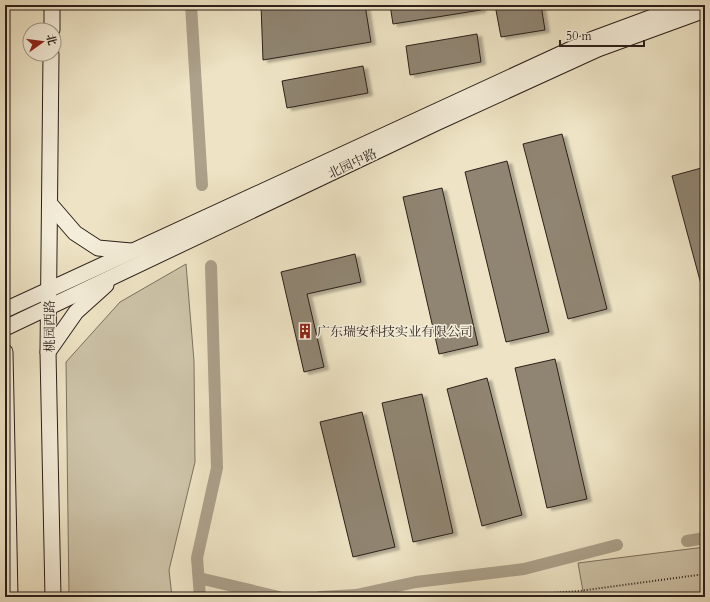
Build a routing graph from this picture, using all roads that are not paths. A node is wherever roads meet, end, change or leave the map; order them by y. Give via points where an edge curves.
1 (52, 5) edge
2 (685, 5) edge
3 (705, 10) edge
4 (52, 22) edge
5 (51, 62) edge
6 (50, 204) junction
7 (132, 251) junction
8 (117, 275) junction
9 (49, 289) junction
10 (49, 307) junction
11 (5, 310) edge
12 (5, 328) edge
13 (5, 352) edge
14 (48, 352) junction
15 (10, 597) edge
16 (53, 597) edge

1 - 4 street
2 - 7 street, 北园中路 via 593,39
3 - 8 street, 北园中路 via 598,49
5 - 6 street, 桃园西路
6 - 7 street via 75,233 98,248
6 - 9 street, 桃园西路
7 - 9 street, 北园中路
8 - 10 street, 北园中路
8 - 14 street via 76,312
9 - 10 street, 桃园西路
9 - 11 street, 北园中路
10 - 12 street, 北园中路
10 - 14 street, 桃园西路
13 - 15 street
14 - 16 street, 桃园西路

